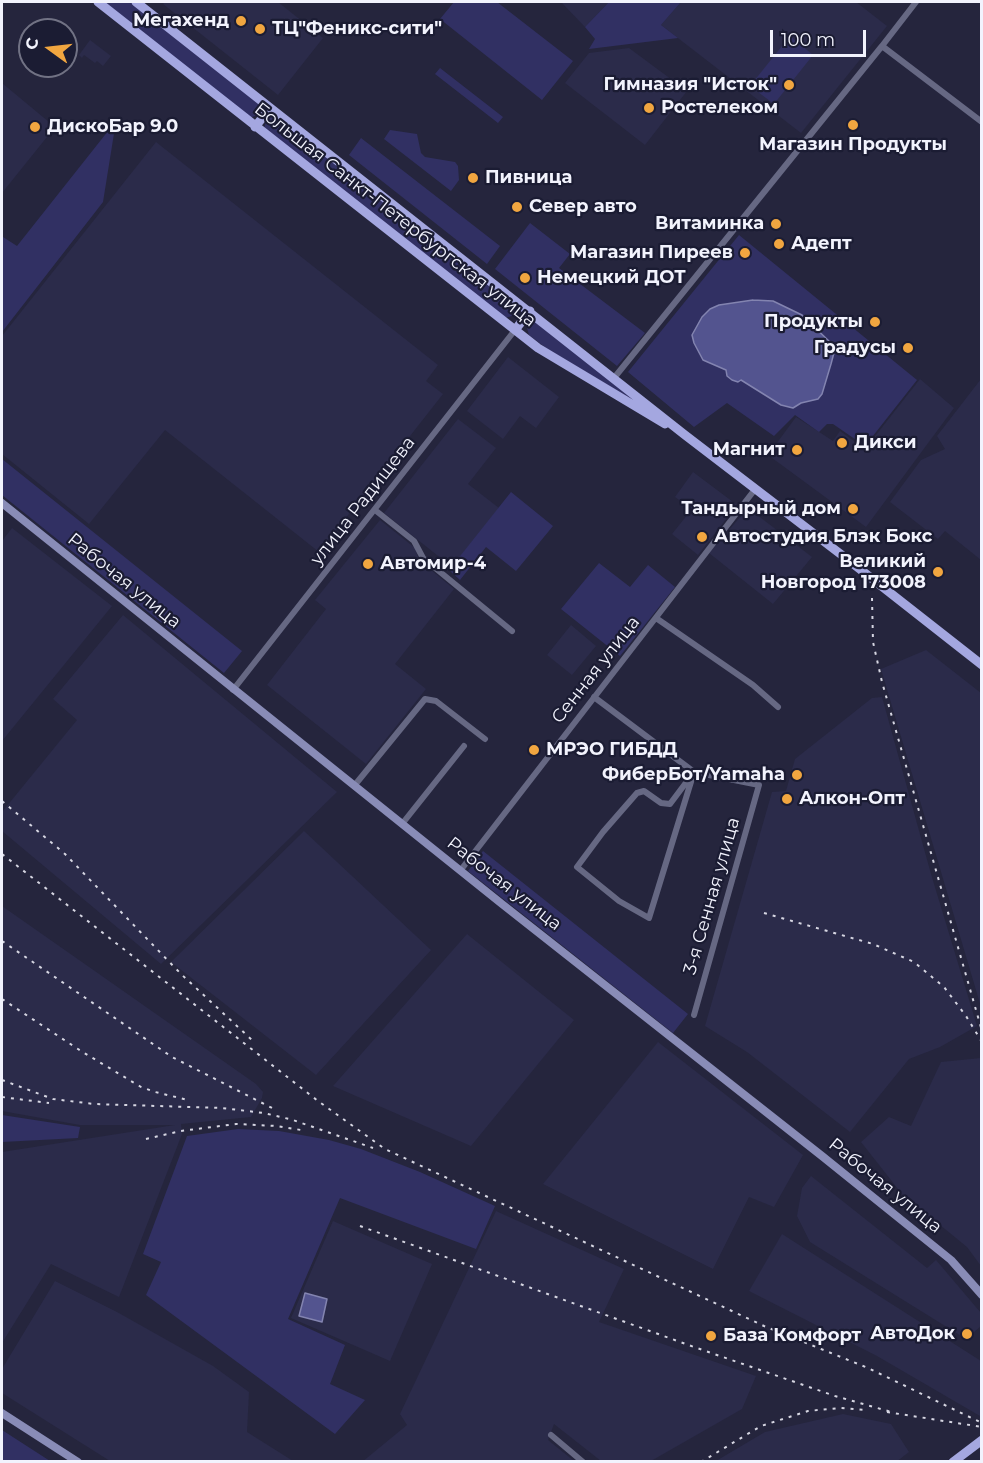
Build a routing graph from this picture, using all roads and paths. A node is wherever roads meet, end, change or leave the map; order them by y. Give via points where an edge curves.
1 (98, 2) edge
2 (916, 2) edge
3 (143, 4) edge
4 (882, 46) junction
5 (270, 108) junction
6 (981, 122) edge
7 (255, 127) junction
8 (530, 311) junction
9 (514, 330) junction
10 (614, 378) junction
11 (685, 435) junction
12 (756, 488) junction
13 (2, 503) edge
14 (375, 510) junction
15 (656, 618) junction
16 (512, 631) dead end
17 (981, 664) edge
18 (233, 690) junction
19 (594, 698) junction
20 (778, 707) dead end
21 (485, 739) dead end
22 (464, 746) dead end
23 (694, 772) junction
24 (354, 786) junction
25 (402, 824) junction
26 (460, 871) junction
27 (694, 1015) dead end
28 (981, 1295) edge
29 (2, 1413) edge
30 (551, 1435) dead end
31 (981, 1440) edge
32 (78, 1461) edge
33 (583, 1461) edge
34 (953, 1461) edge

1 - 7 main road, Большая Санкт-Петербургская улица
2 - 4 street
3 - 5 main road, Большая Санкт-Петербургская улица
4 - 6 street
4 - 10 street
5 - 7 main road
5 - 8 main road, Большая Санкт-Петербургская улица
7 - 9 main road, Большая Санкт-Петербургская улица
8 - 9 main road
8 - 10 main road, Большая Санкт-Петербургская улица
9 - 11 main road, Большая Санкт-Петербургская улица
9 - 14 street, улица Радищева
10 - 11 main road, Большая Санкт-Петербургская улица
11 - 12 main road, Большая Санкт-Петербургская улица
12 - 15 street, Сенная улица
12 - 17 main road, Большая Санкт-Петербургская улица
13 - 18 main road, Рабочая улица
14 - 16 street via 414,541 427,562
14 - 18 street, улица Радищева
15 - 19 street, Сенная улица
15 - 20 street via 753,685
18 - 24 main road, Рабочая улица
19 - 23 street
19 - 26 street, Сенная улица
21 - 24 street via 436,700 425,699
22 - 25 street
23 - 23 street via 670,804 661,803 644,791 637,793 577,867 619,901 649,918
23 - 27 street, 3-я Сенная улица via 759,785
24 - 25 main road, Рабочая улица
25 - 26 main road, Рабочая улица
26 - 28 main road, Рабочая улица via 951,1260
29 - 32 main road
30 - 33 street
31 - 34 main road

